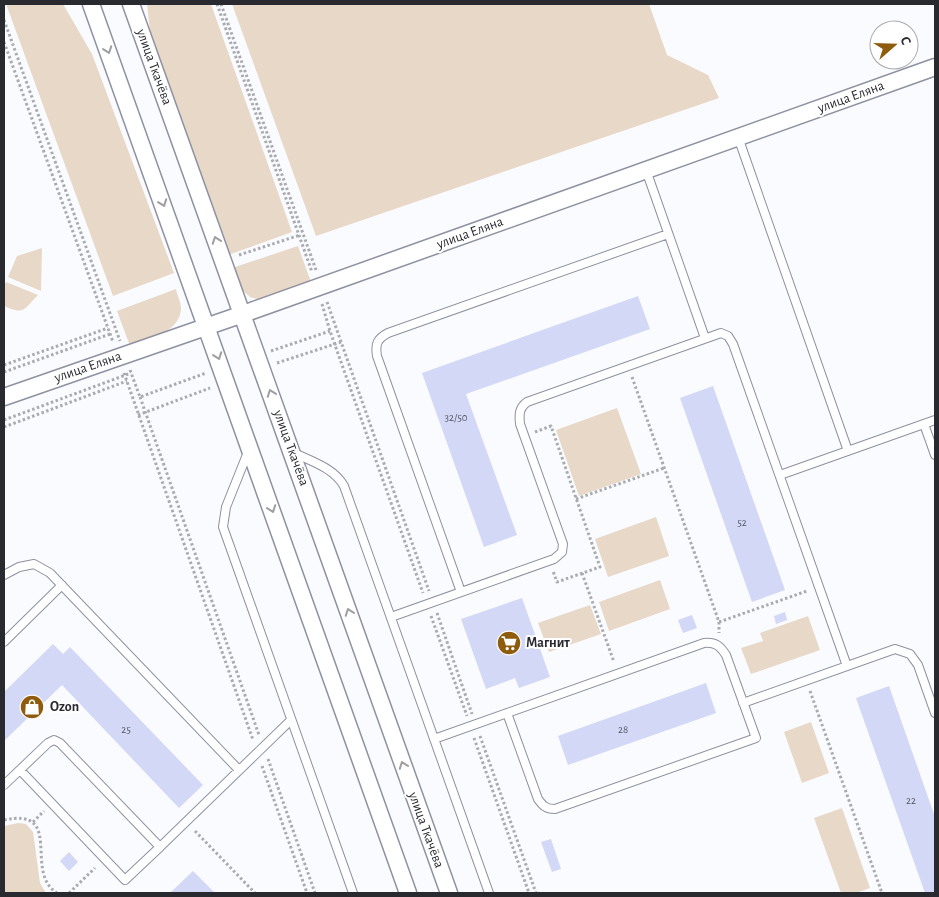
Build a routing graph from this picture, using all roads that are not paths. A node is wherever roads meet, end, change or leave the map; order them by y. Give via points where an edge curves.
1 (91, 4) edge
2 (132, 4) edge
3 (935, 67) edge
4 (738, 137) junction
5 (646, 170) junction
6 (668, 234) junction
7 (243, 314) junction
8 (206, 325) junction
9 (705, 338) junction
10 (4, 397) edge
11 (935, 420) edge
12 (924, 424) junction
13 (250, 447) junction
14 (848, 450) junction
15 (292, 452) junction
16 (935, 455) edge
17 (780, 475) junction
18 (4, 575) edge
19 (62, 585) junction
20 (461, 592) junction
21 (391, 617) junction
22 (4, 642) edge
23 (847, 666) junction
24 (743, 703) junction
25 (507, 713) junction
26 (935, 713) edge
27 (291, 720) junction
28 (434, 739) junction
29 (20, 770) junction
30 (239, 770) junction
31 (4, 786) edge
32 (160, 847) junction
33 (353, 893) edge
34 (408, 893) edge
35 (449, 893) edge
36 (489, 893) edge

1 -> 8 street
7 -> 2 street, улица Ткачёва
3 - 4 street, улица Еляна
4 - 5 street, улица Еляна
4 - 14 lane
5 - 6 lane
5 - 7 street, улица Еляна
6 - 9 lane
6 - 20 lane via 379,338 377,356
7 - 8 street, улица Еляна
15 -> 7 street, улица Ткачёва
8 - 10 street, улица Еляна
8 -> 13 street
9 - 17 lane via 721,333 728,336 733,344
9 - 20 lane via 522,406 520,424 563,544 562,552 550,561
11 - 12 lane
12 - 14 lane
12 - 16 lane
13 - 27 lane via 226,507 224,527
13 -> 34 street
14 - 17 lane
15 - 21 lane via 339,477
35 -> 15 street, улица Ткачёва
17 - 23 lane
18 - 19 lane via 34,564
19 - 22 lane
19 - 30 lane
20 - 21 lane
21 - 28 lane
23 - 24 lane
23 - 26 lane via 895,649 910,654 918,665
24 - 25 lane via 726,655 713,642
24 - 25 lane via 756,738 555,809 542,806 538,799
25 - 28 lane
27 - 30 lane
27 - 33 lane
28 - 36 lane
29 - 31 lane
29 - 32 lane via 48,743 54,740 60,743
29 - 32 lane via 125,880
30 - 32 lane

